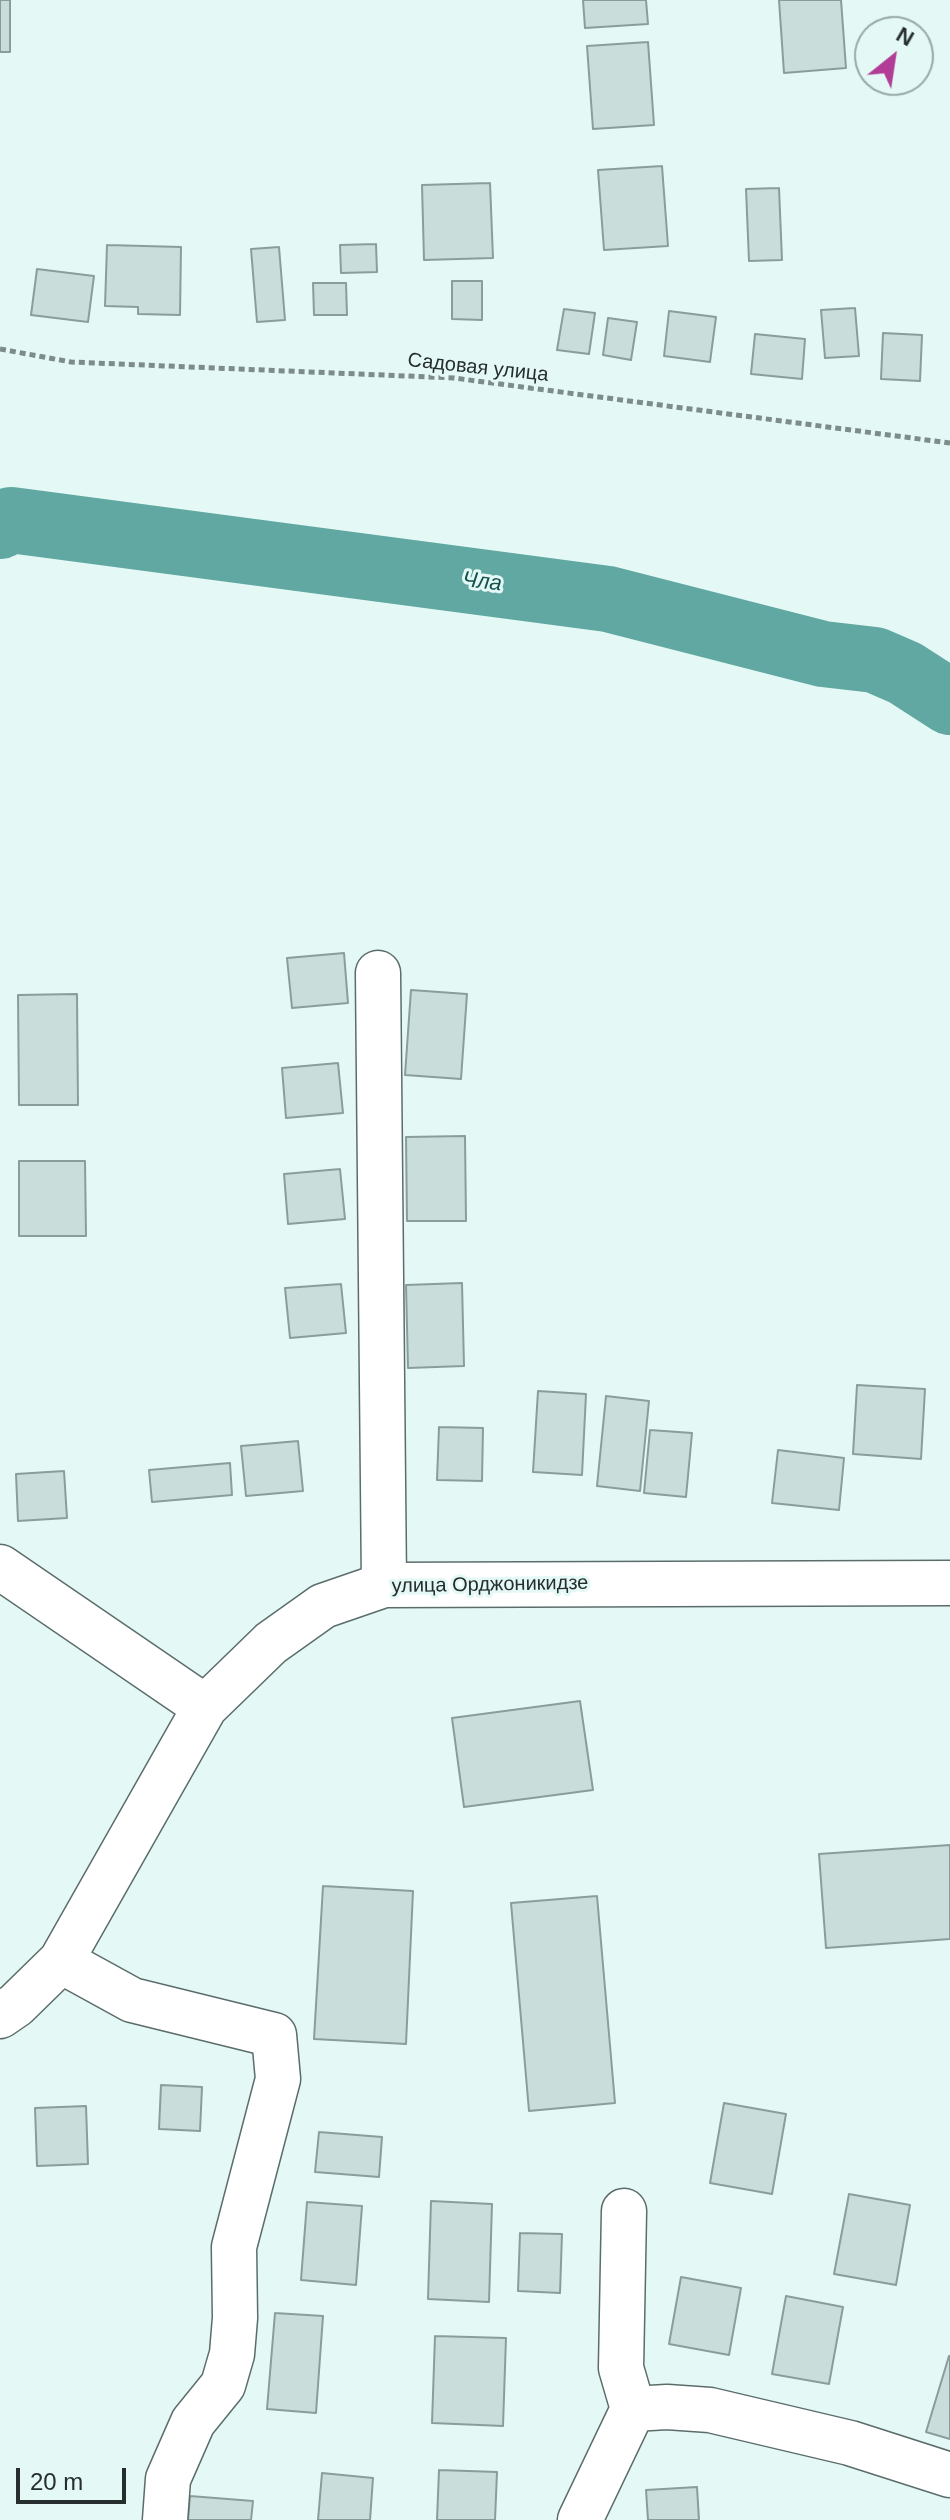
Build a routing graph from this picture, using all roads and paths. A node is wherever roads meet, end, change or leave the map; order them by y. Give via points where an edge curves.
1 (0, 349) edge
2 (950, 443) edge
3 (378, 973) dead end
4 (0, 1567) edge
5 (950, 1583) edge
6 (384, 1585) junction
7 (205, 1707) junction
8 (61, 1961) junction
9 (0, 2016) edge
10 (624, 2211) dead end
11 (633, 2409) junction
12 (950, 2475) edge
13 (165, 2520) edge
14 (580, 2520) edge

1 - 2 path, Садовая улица via 71,362 454,378
3 - 6 street
4 - 7 street
5 - 6 street, улица Орджоникидзе
6 - 7 street, улица Орджоникидзе via 323,1606 271,1643
7 - 8 street, улица Орджоникидзе
8 - 9 street, улица Орджоникидзе
8 - 13 street via 132,2000 274,2035 278,2079 234,2247 232,2354 223,2385 193,2422 168,2479
10 - 11 street via 621,2368
11 - 12 street via 710,2410 850,2443
11 - 14 street

